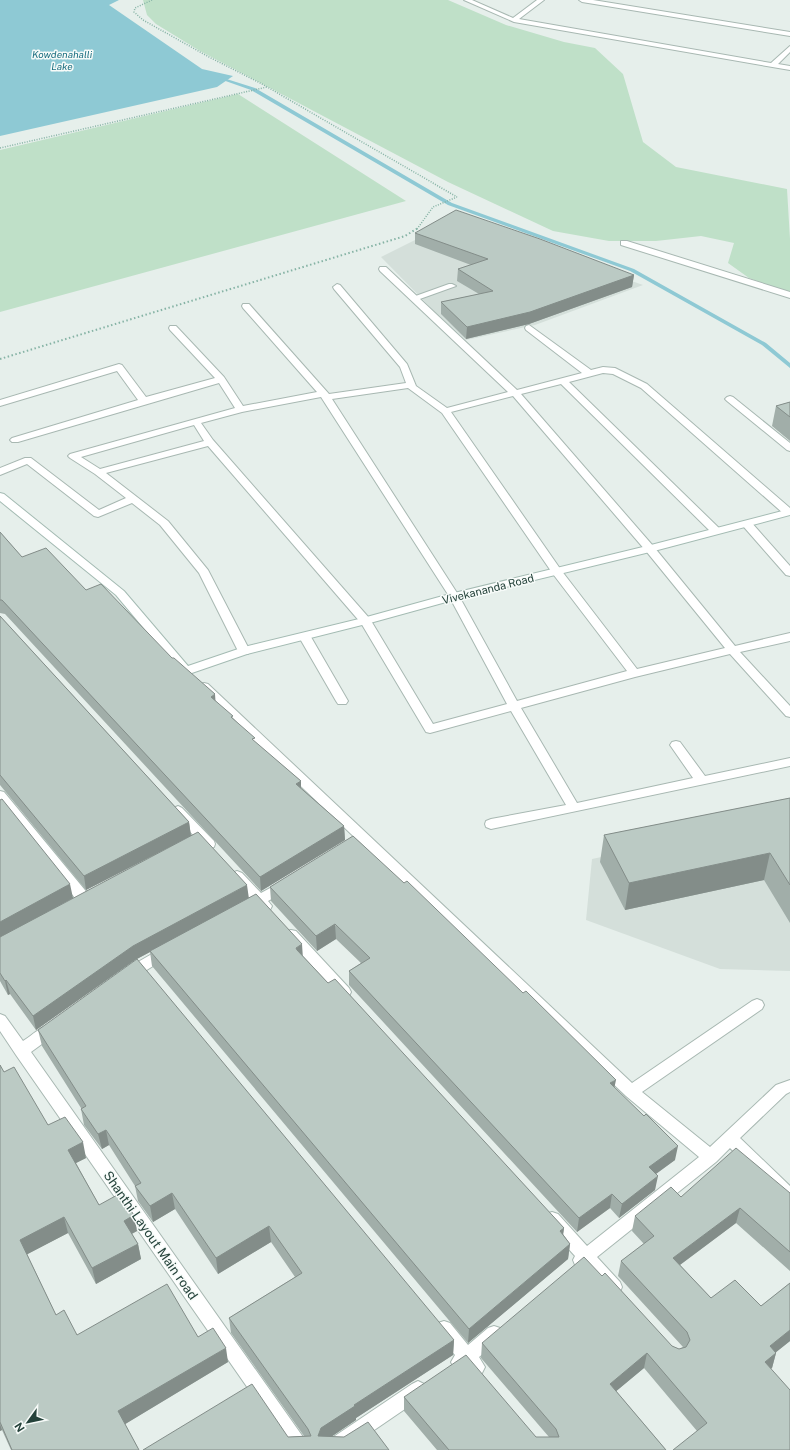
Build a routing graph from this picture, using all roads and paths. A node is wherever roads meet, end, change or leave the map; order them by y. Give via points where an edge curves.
1 (152, 0) edge
2 (467, 0) edge
3 (541, 0) edge
4 (582, 0) edge
5 (514, 20) junction
6 (790, 34) edge
7 (790, 48) edge
8 (773, 65) junction
9 (790, 68) edge
10 (267, 87) junction
11 (0, 148) edge
12 (624, 243) dead end
13 (383, 269) dead end
14 (452, 286) dead end
15 (337, 287) dead end
16 (790, 295) edge
17 (414, 298) junction
18 (246, 306) dead end
19 (173, 328) dead end
20 (529, 328) dead end
21 (0, 359) edge
22 (590, 374) junction
23 (221, 379) junction
24 (562, 380) junction
25 (411, 385) junction
26 (514, 392) junction
27 (325, 396) junction
28 (730, 399) dead end
29 (144, 401) junction
30 (0, 403) edge
31 (241, 409) junction
32 (444, 411) junction
33 (196, 422) junction
34 (16, 440) dead end
35 (210, 442) junction
36 (790, 448) edge
37 (0, 472) edge
38 (100, 472) junction
39 (0, 496) edge
40 (133, 499) junction
41 (789, 512) edge
42 (747, 524) junction
43 (716, 531) junction
44 (650, 549) junction
45 (557, 572) junction
46 (790, 573) edge
47 (454, 596) junction
48 (366, 621) junction
49 (305, 637) junction
50 (790, 637) edge
51 (244, 651) junction
52 (733, 651) junction
53 (186, 670) junction
54 (634, 673) junction
55 (342, 701) dead end
56 (514, 706) junction
57 (790, 713) edge
58 (676, 745) dead end
59 (790, 762) edge
60 (701, 780) junction
61 (0, 795) edge
62 (170, 802) edge
63 (574, 808) junction
64 (490, 824) dead end
65 (202, 837) junction
66 (362, 837) junction
67 (188, 844) edge
68 (349, 845) edge
69 (218, 854) edge
70 (228, 866) edge
71 (298, 876) edge
72 (98, 892) edge
73 (84, 899) junction
74 (260, 900) junction
75 (71, 906) edge
76 (239, 912) edge
77 (176, 946) edge
78 (141, 965) junction
79 (151, 977) edge
80 (116, 983) edge
81 (350, 999) edge
82 (757, 1005) dead end
83 (65, 1019) edge
84 (0, 1020) edge
85 (21, 1051) junction
86 (790, 1086) edge
87 (631, 1092) junction
88 (730, 1138) junction
89 (710, 1157) junction
90 (790, 1196) edge
91 (543, 1209) edge
92 (586, 1256) junction
93 (568, 1271) edge
94 (623, 1296) edge
95 (436, 1320) edge
96 (508, 1322) edge
97 (467, 1357) junction
98 (487, 1380) edge
99 (302, 1450) edge
100 (329, 1450) edge

1 - 10 path via 135,8 134,12 143,20
2 - 5 street
3 - 5 street
4 - 6 street
5 - 8 street
7 - 8 street
8 - 9 street
10 - 11 path
10 - 21 path via 458,197 433,207 419,228 405,236
12 - 16 street
13 - 17 street
14 - 17 lane
15 - 25 street via 404,366
17 - 26 street
18 - 27 street
19 - 23 street
20 - 22 street
22 - 24 street
22 - 41 street via 603,370 615,372 644,386
23 - 29 street
23 - 31 street
24 - 26 street
24 - 43 street
25 - 27 street
25 - 32 street
26 - 32 street
26 - 44 street
27 - 31 street
27 - 47 street
28 - 36 street
29 - 30 street via 119,367
29 - 34 street
31 - 33 street
32 - 45 street
33 - 35 street
33 - 38 street via 73,456
35 - 38 street
35 - 48 street
37 - 40 street via 28,460 98,514
38 - 40 street
39 - 53 street via 120,593
40 - 51 street via 164,523 204,572
41 - 42 street, Vivekananda Road
42 - 43 street, Vivekananda Road
42 - 46 street
43 - 44 street, Vivekananda Road
44 - 45 street, Vivekananda Road
44 - 52 street
45 - 47 street, Vivekananda Road
45 - 54 street
47 - 48 street, Vivekananda Road
47 - 56 street
48 - 49 street, Vivekananda Road
48 - 56 street via 430,729
49 - 51 street, Vivekananda Road
49 - 55 street
50 - 52 street
51 - 53 street, Vivekananda Road
52 - 54 street
52 - 57 street
53 - 66 street
54 - 56 street
56 - 63 street
58 - 60 street
59 - 60 street
60 - 63 street
61 - 73 street
62 - 65 street
63 - 64 street
65 - 67 street
65 - 69 street
66 - 68 street
66 - 87 street
70 - 74 street
71 - 74 street
72 - 73 street
73 - 75 street
74 - 76 street
74 - 81 street
77 - 78 street
78 - 79 street
78 - 80 street
82 - 87 street
83 - 85 street
84 - 85 street, Shanthi Layout Main road
85 - 99 street, Shanthi Layout Main road
86 - 88 street via 781,1089
87 - 89 street
88 - 89 street
88 - 90 street
89 - 92 street
91 - 92 street
92 - 93 street
92 - 94 street
95 - 97 street
96 - 97 street
97 - 98 street
97 - 100 street

